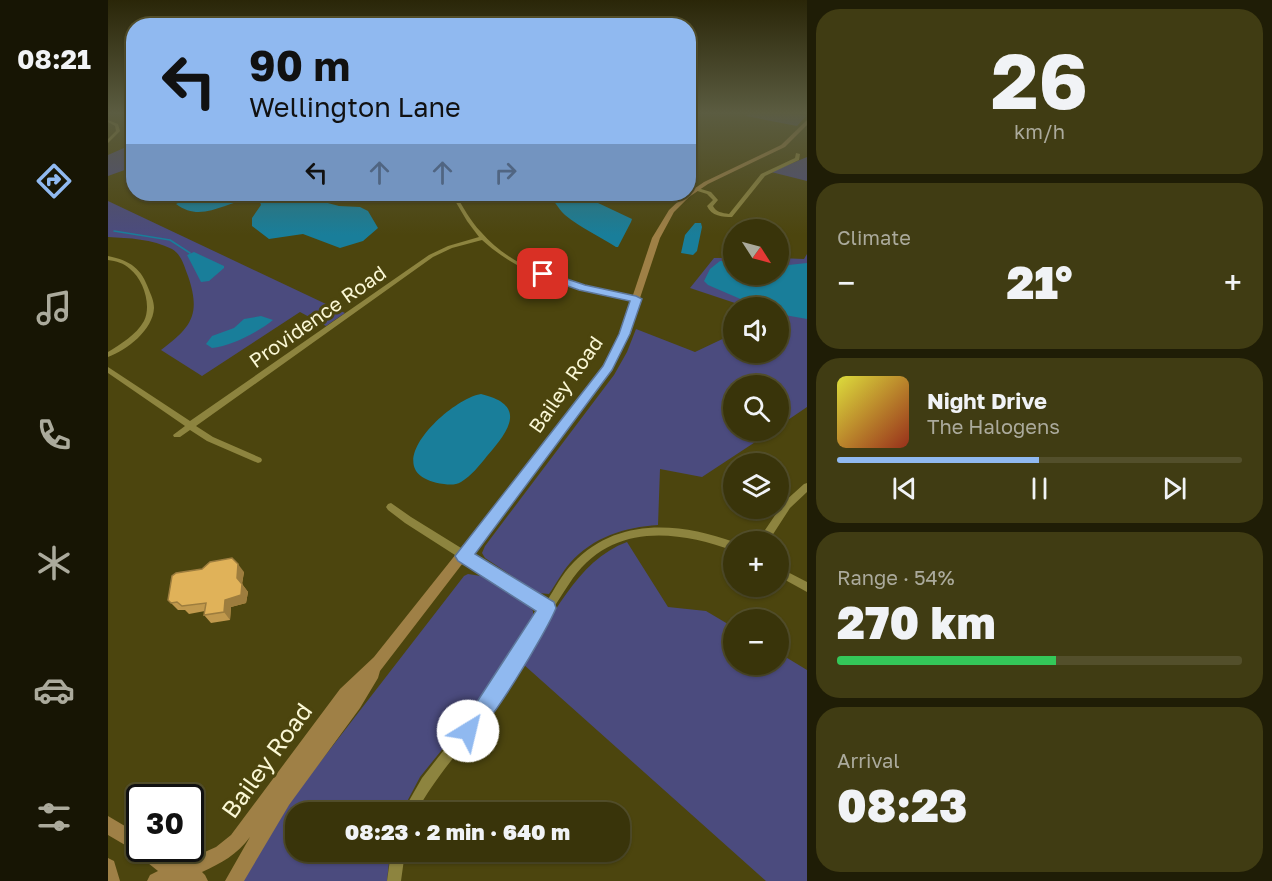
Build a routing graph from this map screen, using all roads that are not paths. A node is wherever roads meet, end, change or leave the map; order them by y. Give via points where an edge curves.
1 (769, 153) edge
2 (798, 154) dead end
3 (696, 186) edge
4 (696, 190) edge
5 (457, 201) edge
6 (680, 201) edge
7 (483, 238) junction
8 (108, 258) edge
9 (636, 299) junction
10 (108, 355) edge
11 (108, 369) edge
12 (190, 425) junction
13 (177, 435) dead end
14 (258, 460) dead end
15 (807, 487) edge
16 (391, 507) dead end
17 (769, 531) edge
18 (723, 543) edge
19 (464, 556) junction
20 (789, 577) edge
21 (807, 587) edge
22 (548, 608) junction
23 (379, 662) junction
24 (416, 802) edge
25 (108, 825) edge
26 (126, 836) edge
27 (163, 862) edge
28 (397, 862) edge
29 (108, 867) edge
30 (179, 873) junction
31 (111, 881) edge
32 (156, 881) edge
33 (199, 881) edge
34 (234, 881) edge
35 (394, 881) edge

1 - 3 main road, Bailey Road
2 - 4 street via 796,159 764,174 733,214 724,216 710,208 715,197
5 - 7 street
6 - 9 main road, Bailey Road via 663,224
7 - 9 street via 508,257 543,274 590,290
7 - 12 street, Providence Road via 450,246 431,256
8 - 10 street via 135,268 151,304 140,330
9 - 19 main road, Bailey Road via 608,367
11 - 12 street
12 - 13 street, Providence Road
12 - 14 street via 223,446
15 - 17 street via 787,505
16 - 19 street
18 - 22 street via 684,532 630,534 596,549 580,562
19 - 22 street
19 - 23 main road, Bailey Road
20 - 21 street
22 - 24 street via 493,696 429,778
23 - 30 main road, Bailey Road via 345,694 237,841 222,853
23 - 34 main road, Bailey Road via 355,703 283,799
25 - 26 main road
27 - 30 main road
28 - 35 street
29 - 31 main road
30 - 32 main road, Bailey Road
30 - 33 main road via 191,874

